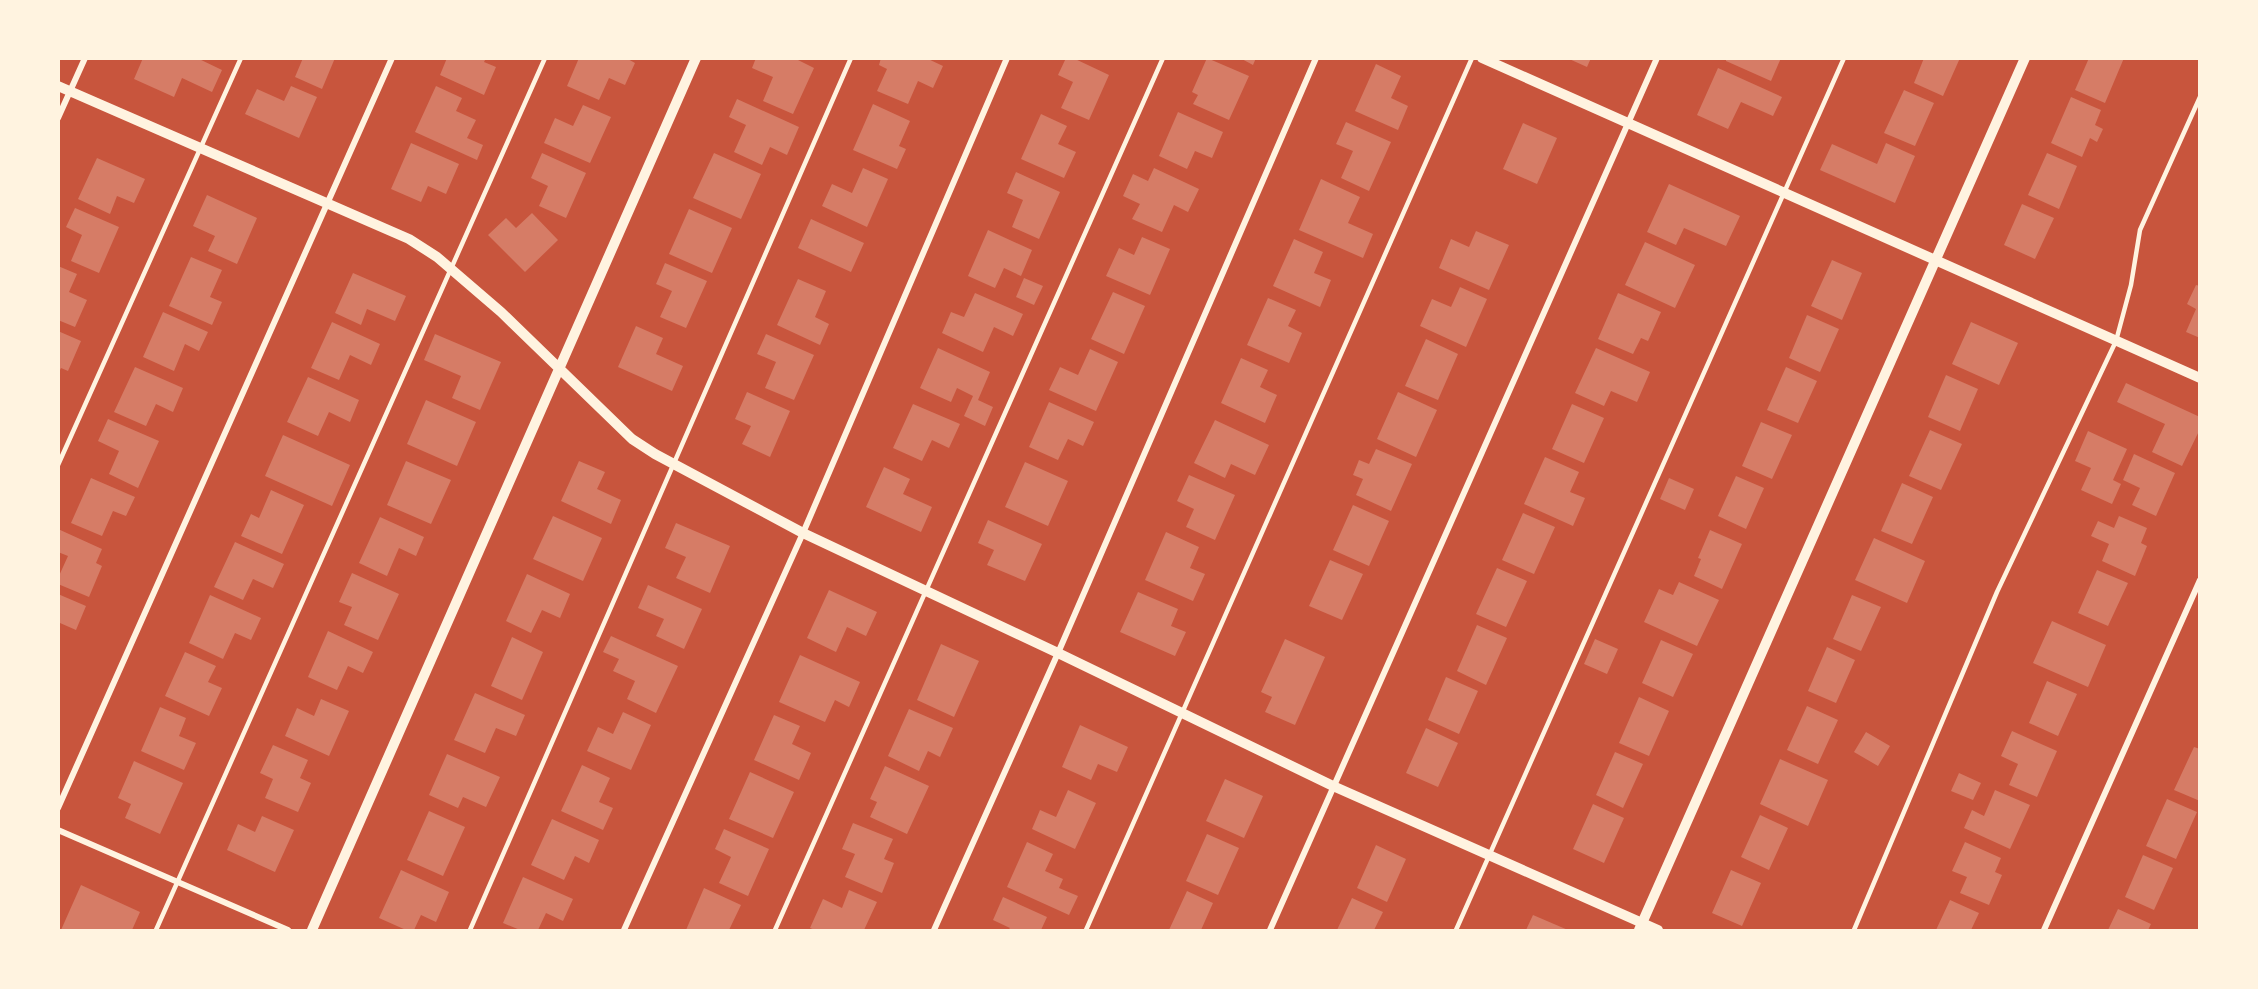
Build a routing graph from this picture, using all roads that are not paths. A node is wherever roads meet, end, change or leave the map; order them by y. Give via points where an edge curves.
1 (85, 58) edge
2 (241, 58) edge
3 (392, 58) edge
4 (545, 58) edge
5 (696, 58) edge
6 (851, 58) edge
7 (1008, 58) edge
8 (1163, 58) edge
9 (1316, 58) edge
10 (1472, 58) edge
11 (1482, 58) edge
12 (1657, 58) edge
13 (1844, 58) edge
14 (2025, 58) edge
15 (58, 86) edge
16 (70, 92) junction
17 (2199, 97) edge
18 (58, 118) edge
19 (1628, 125) junction
20 (200, 148) junction
21 (1784, 194) junction
22 (328, 204) junction
23 (1936, 261) junction
24 (452, 270) junction
25 (2116, 341) junction
26 (559, 370) junction
27 (2199, 378) edge
28 (672, 463) junction
29 (58, 465) edge
30 (803, 533) junction
31 (2199, 580) edge
32 (927, 591) junction
33 (1058, 653) junction
34 (1183, 713) junction
35 (1333, 786) junction
36 (58, 808) edge
37 (58, 830) edge
38 (1489, 855) junction
39 (177, 882) junction
40 (1641, 927) edge
41 (156, 930) edge
42 (288, 930) edge
43 (312, 930) edge
44 (470, 930) edge
45 (624, 930) edge
46 (775, 930) edge
47 (934, 930) edge
48 (1086, 930) edge
49 (1270, 930) edge
50 (1456, 930) edge
51 (1658, 930) edge
52 (1854, 930) edge
53 (2044, 930) edge

1 - 16 street
2 - 20 lane
3 - 22 street
4 - 24 lane
5 - 26 street
6 - 28 lane
7 - 30 street
8 - 32 lane
9 - 33 street
10 - 34 lane
11 - 19 street
12 - 19 street
13 - 21 lane
14 - 23 street
15 - 16 street
16 - 18 street
16 - 20 street
17 - 25 lane via 2140,230
19 - 21 street
19 - 35 street
20 - 22 street
20 - 29 lane
21 - 23 street
21 - 38 lane
22 - 24 street via 409,240
22 - 36 street
23 - 25 street
23 - 40 street
24 - 26 street
24 - 39 lane
25 - 27 street
25 - 52 lane via 1997,592
26 - 28 street via 632,439
26 - 43 street
28 - 30 street
28 - 44 lane
30 - 32 street
30 - 45 street
31 - 53 street
32 - 33 street
32 - 46 lane
33 - 34 street
33 - 47 street
34 - 35 street
34 - 48 lane
35 - 38 street
35 - 49 street
37 - 39 street
38 - 40 street
38 - 50 lane
39 - 41 lane
39 - 42 street
40 - 51 street

